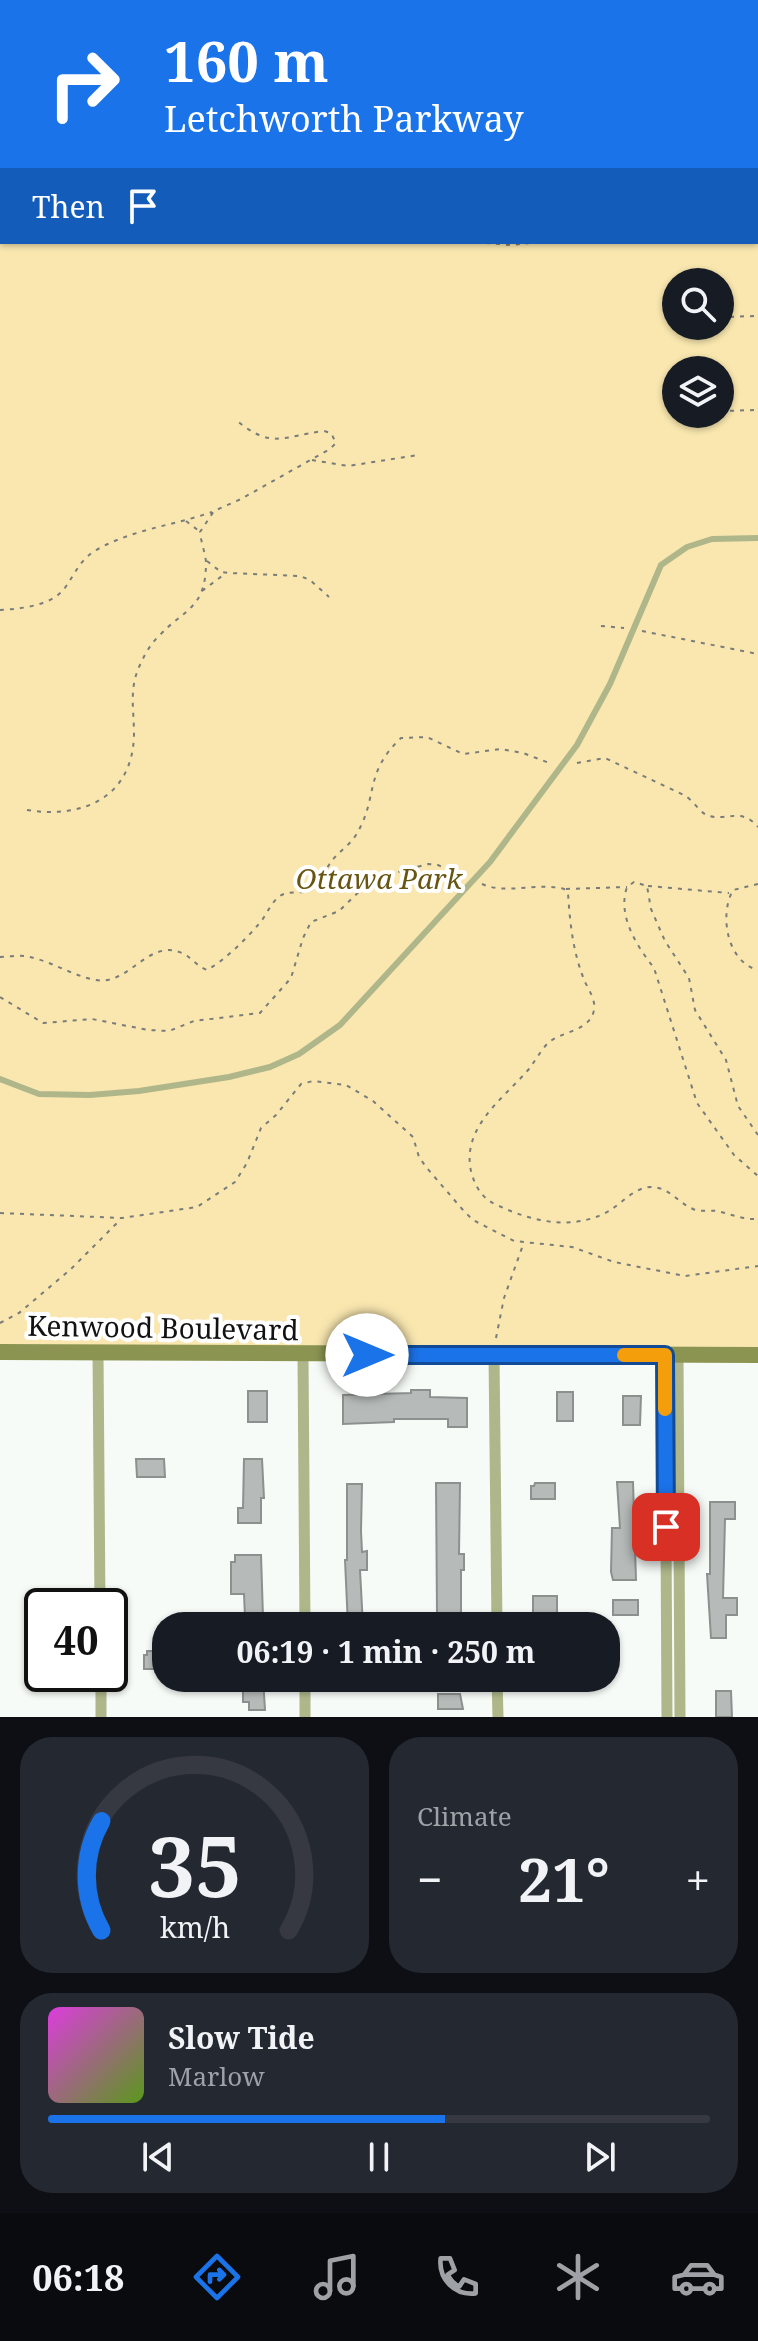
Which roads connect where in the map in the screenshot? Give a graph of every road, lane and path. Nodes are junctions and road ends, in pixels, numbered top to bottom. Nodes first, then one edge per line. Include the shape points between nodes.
1 (499, 244) edge
2 (520, 244) edge
3 (758, 316) edge
4 (734, 317) edge
5 (758, 410) edge
6 (734, 411) edge
7 (236, 420) dead end
8 (418, 455) dead end
9 (310, 460) junction
10 (214, 511) junction
11 (186, 521) junction
12 (200, 532) junction
13 (758, 538) edge
14 (206, 560) junction
15 (227, 573) junction
16 (201, 592) junction
17 (329, 597) dead end
18 (0, 610) edge
19 (601, 626) dead end
20 (634, 629) junction
21 (758, 654) edge
22 (561, 766) junction
23 (27, 810) dead end
24 (758, 827) edge
25 (473, 880) junction
26 (758, 884) edge
27 (647, 886) junction
28 (627, 887) junction
29 (564, 889) junction
30 (731, 894) junction
31 (0, 957) edge
32 (758, 970) edge
33 (0, 997) edge
34 (0, 1079) edge
35 (758, 1135) edge
36 (758, 1176) edge
37 (0, 1213) edge
38 (122, 1218) junction
39 (758, 1219) edge
40 (524, 1243) junction
41 (758, 1266) edge
42 (0, 1323) edge
43 (0, 1352) edge
44 (98, 1353) junction
45 (303, 1355) junction
46 (494, 1355) junction
47 (672, 1355) junction
48 (758, 1355) edge
49 (100, 1588) edge
50 (305, 1612) edge
51 (497, 1612) edge
52 (101, 1692) edge
53 (305, 1692) edge
54 (497, 1692) edge
55 (101, 1717) edge
56 (305, 1717) edge
57 (498, 1717) edge
58 (667, 1717) edge
59 (680, 1717) edge

1 - 2 path
3 - 4 path
5 - 6 path
7 - 9 path via 268,440 331,433 336,443
8 - 9 path via 348,466
9 - 10 path
10 - 11 path
10 - 12 path
11 - 12 path
11 - 18 path via 101,547 81,560 58,595 33,606
12 - 14 path
13 - 20 lane via 712,539 687,547 661,565
14 - 15 path
14 - 16 path
15 - 16 path
15 - 17 path via 300,576
16 - 23 path via 193,608 158,636 139,667 132,696 133,747 113,788 86,808 57,813
19 - 20 path
20 - 21 path
20 - 22 lane via 610,684
22 - 24 path via 605,758 684,795 709,817 742,816
22 - 25 lane
22 - 31 path via 501,749 463,754 427,737 401,738 376,770 368,811 355,837 318,885 277,898 258,925 207,970 183,953 166,950 118,978 96,980 24,956
25 - 29 path via 501,889
25 - 33 path via 428,864 366,885 339,911 311,922 291,978 260,1013 194,1021 169,1031 148,1030 92,1019 43,1023
25 - 34 lane via 340,1025 270,1067 90,1095 39,1094
26 - 30 path
27 - 28 path via 634,882
27 - 30 path
27 - 35 path via 665,941 689,978 695,1010 726,1060 738,1106
28 - 29 path
28 - 36 path via 623,909 628,925 654,968 697,1103 734,1155
29 - 39 path via 577,961 594,1012 581,1027 547,1044 476,1129 469,1155 476,1187 493,1204 528,1219 560,1223 609,1211 644,1187 665,1190 694,1210
30 - 32 path via 726,932 742,960
37 - 38 path
38 - 40 path via 197,1207 225,1191 242,1174 261,1128 301,1084 313,1081 346,1085 373,1101 413,1137 426,1167 473,1220
38 - 42 path via 71,1269
40 - 41 path via 572,1247 614,1262 685,1276
40 - 46 path via 498,1318
43 - 44 street, Kenwood Boulevard
44 - 45 street, Kenwood Boulevard
44 - 49 street
45 - 46 street, Kenwood Boulevard
45 - 50 street
46 - 47 street, Kenwood Boulevard
46 - 51 street
47 - 48 street, Kenwood Boulevard
47 - 58 street
47 - 59 street
52 - 55 street
53 - 56 street
54 - 57 street

